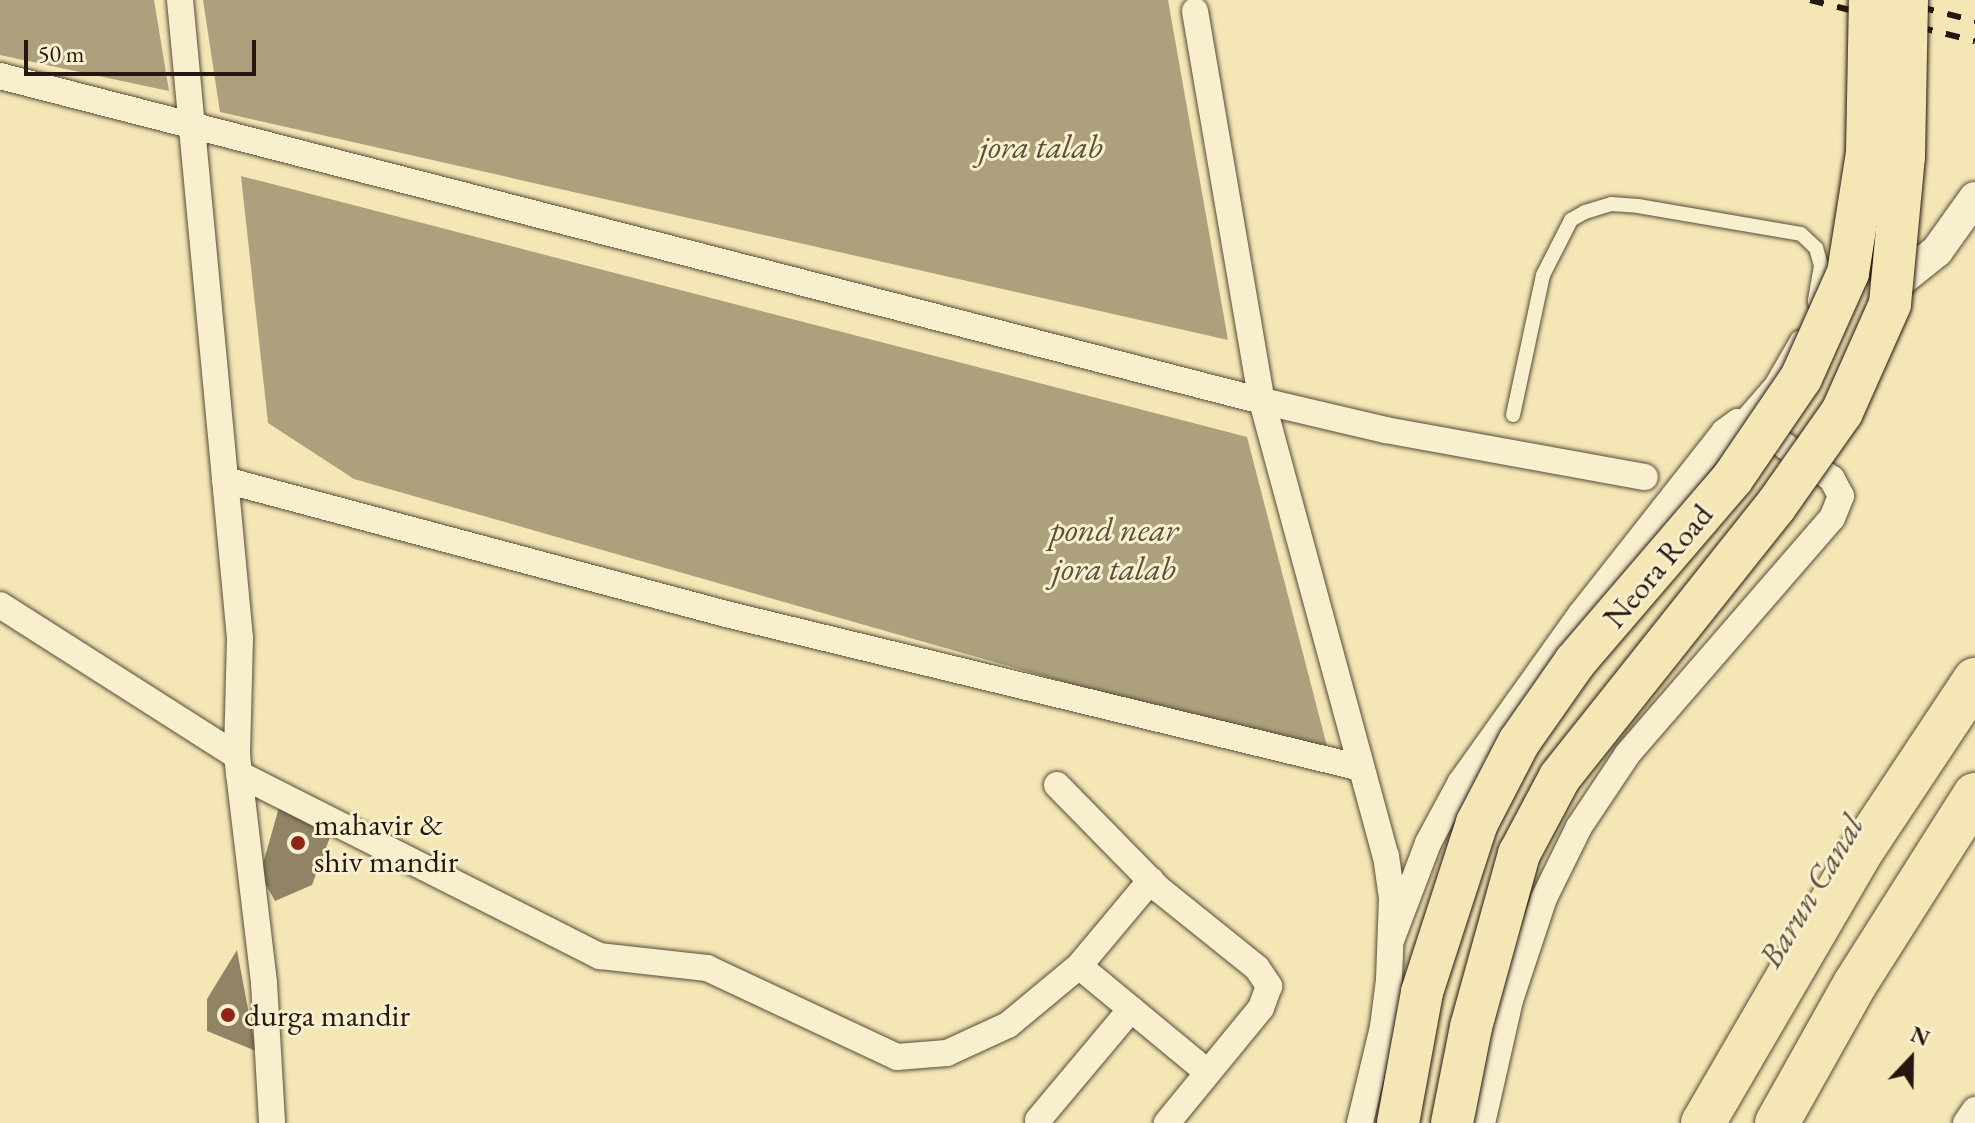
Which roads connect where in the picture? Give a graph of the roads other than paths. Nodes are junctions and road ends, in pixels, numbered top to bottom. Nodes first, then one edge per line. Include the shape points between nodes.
1 (180, 0) edge
2 (1870, 0) edge
3 (1907, 0) edge
4 (1195, 11) dead end
5 (0, 76) edge
6 (190, 124) junction
7 (1975, 198) edge
8 (1892, 287) junction
9 (1262, 401) junction
10 (1513, 415) dead end
11 (1738, 422) junction
12 (1645, 477) dead end
13 (225, 480) junction
14 (0, 605) edge
15 (1975, 680) edge
16 (238, 765) junction
17 (1361, 768) junction
18 (1057, 785) dead end
19 (1975, 795) edge
20 (1151, 880) junction
21 (1392, 938) junction
22 (1079, 966) junction
23 (1131, 1009) junction
24 (1207, 1072) junction
25 (1975, 1110) edge
26 (1038, 1120) dead end
27 (272, 1123) edge
28 (1167, 1123) edge
29 (1360, 1123) edge
30 (1398, 1123) edge
31 (1452, 1123) edge
32 (1482, 1123) edge
33 (1703, 1123) edge
34 (1777, 1123) edge
35 (1966, 1123) edge

1 - 6 street
2 - 30 main road, Neora Road, bridge via 1867,153 1848,273 1801,378 1732,479 1575,662 1512,755 1477,823 1422,992
3 - 8 main road, Neora Road, bridge via 1904,156
4 - 9 street
5 - 6 street
6 - 9 street
6 - 13 street
7 - 8 street via 1937,251
8 - 31 main road, Neora Road, bridge via 1890,304 1842,412 1775,507 1560,777 1519,854 1471,1027
9 - 12 street via 1386,430
9 - 17 street
10 - 11 lane via 1543,275 1571,220 1611,204 1801,234 1816,248 1821,266 1807,320 1772,383
11 - 21 street via 1724,432 1581,614 1461,782 1428,843
11 - 32 street via 1755,425 1832,479 1841,496 1832,518 1627,755 1579,827 1544,898 1510,1000
13 - 16 street via 240,638
13 - 17 street via 726,614
14 - 16 street
15 - 33 highway via 1860,853
16 - 22 street via 600,956 707,968 897,1057 947,1053 979,1040 1008,1025
16 - 27 street via 264,983
17 - 21 street via 1386,856
18 - 20 street
19 - 34 highway via 1855,984
20 - 22 street
20 - 24 street via 1257,968 1269,986 1261,1008
21 - 29 street via 1383,1027
22 - 23 street
23 - 24 street
23 - 26 street
24 - 28 street
25 - 35 street

